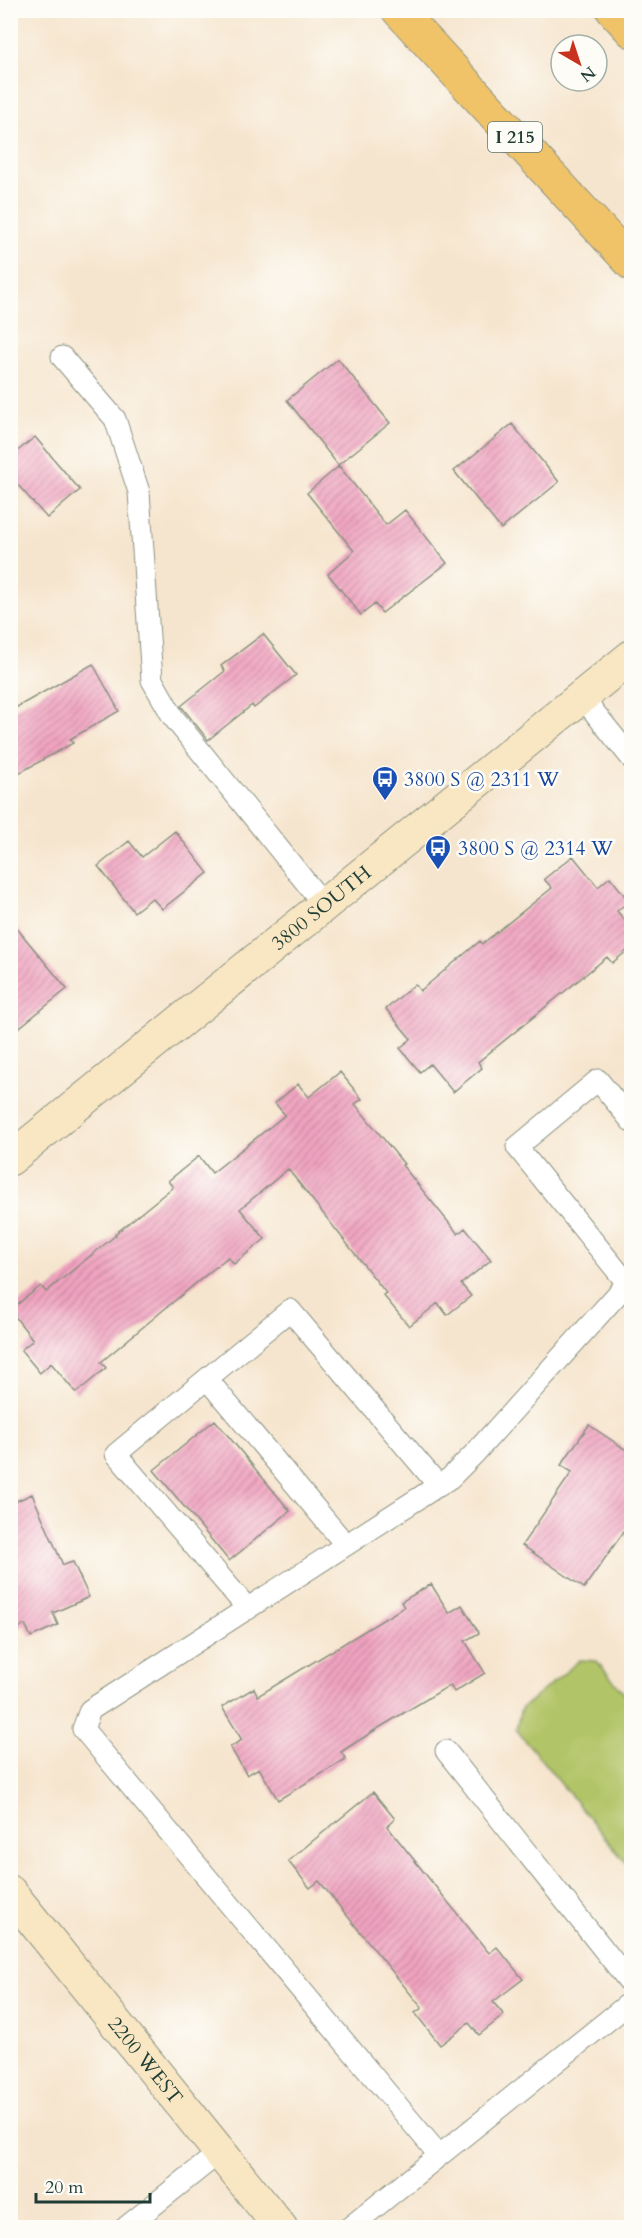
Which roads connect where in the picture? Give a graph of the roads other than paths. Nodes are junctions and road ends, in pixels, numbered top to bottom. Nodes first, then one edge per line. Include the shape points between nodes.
1 (398, 10) edge
2 (613, 10) edge
3 (632, 31) edge
4 (632, 264) edge
5 (62, 357) dead end
6 (632, 656) edge
7 (582, 697) junction
8 (632, 759) edge
9 (324, 905) junction
10 (632, 1122) edge
11 (10, 1159) edge
12 (629, 1281) edge
13 (207, 1379) junction
14 (438, 1486) junction
15 (346, 1545) junction
16 (248, 1609) junction
17 (446, 1752) dead end
18 (10, 1892) edge
19 (632, 1985) edge
20 (632, 2001) edge
21 (220, 2152) junction
22 (439, 2155) junction
23 (125, 2228) edge
24 (281, 2228) edge
25 (350, 2228) edge

1 - 4 highway, I 215
2 - 3 highway
5 - 9 lane via 115,419 139,492 152,680 173,717
6 - 7 street, 3800 SOUTH
7 - 8 lane
7 - 9 street, 3800 SOUTH
9 - 11 street, 3800 SOUTH
10 - 12 lane via 598,1080 517,1146
12 - 14 lane via 475,1453
13 - 14 lane via 290,1310
13 - 15 lane
13 - 16 lane via 116,1454
14 - 15 lane
15 - 16 lane
16 - 22 lane via 90,1710 83,1729
17 - 19 lane
18 - 21 street, 2200 WEST
20 - 22 lane
21 - 23 lane
21 - 24 street, 2200 WEST
22 - 25 lane

